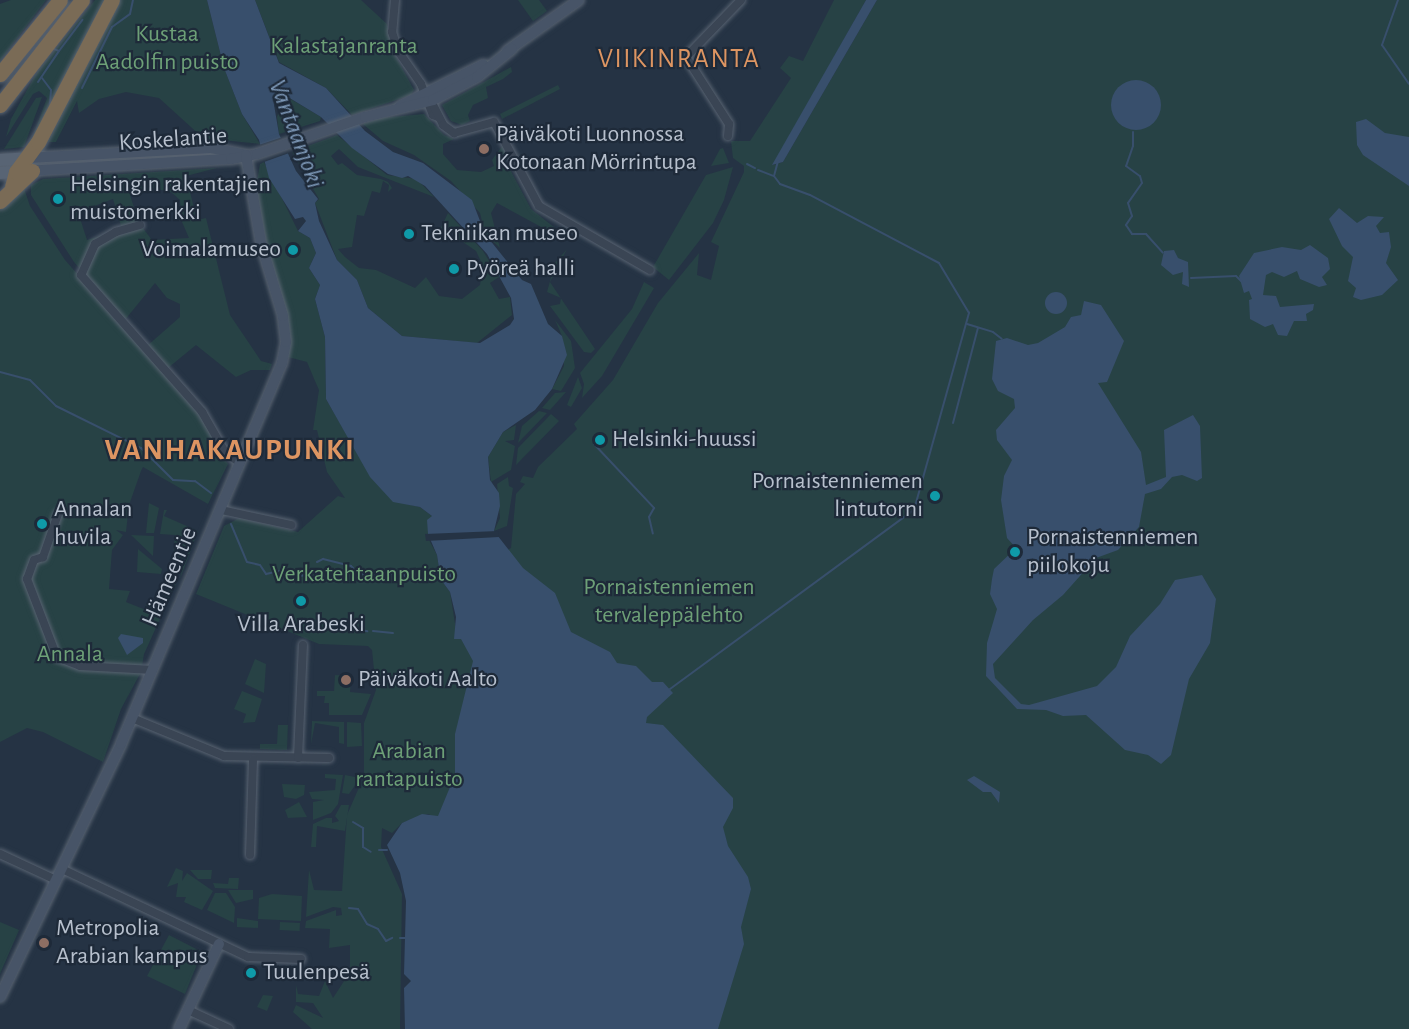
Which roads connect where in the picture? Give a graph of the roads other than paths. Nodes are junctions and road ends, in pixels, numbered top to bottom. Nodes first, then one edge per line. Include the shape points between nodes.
1 (51, 0) edge
2 (60, 0) edge
3 (82, 0) edge
4 (112, 0) edge
5 (395, 0) edge
6 (579, 0) edge
7 (737, 2) edge
8 (15, 56) junction
9 (0, 74) edge
10 (428, 99) junction
11 (0, 105) edge
12 (728, 136) dead end
13 (246, 155) junction
14 (0, 160) edge
15 (16, 170) edge
16 (0, 201) edge
17 (140, 225) dead end
18 (650, 270) dead end
19 (240, 463) junction
20 (221, 510) junction
21 (58, 514) dead end
22 (291, 525) dead end
23 (303, 645) dead end
24 (153, 670) junction
25 (132, 718) junction
26 (253, 758) junction
27 (298, 758) junction
28 (329, 758) dead end
29 (0, 854) edge
30 (250, 855) dead end
31 (62, 869) junction
32 (56, 880) junction
33 (219, 944) junction
34 (301, 959) dead end
35 (0, 997) edge
36 (188, 1010) junction
37 (179, 1029) edge
38 (229, 1029) edge

1 - 8 highway
2 - 8 highway
3 - 11 highway
4 - 15 highway
5 - 10 street via 395,44
6 - 10 main road via 512,49
7 - 12 street via 686,57 729,124
8 - 9 highway
10 - 13 main road
10 - 18 street via 433,115 454,133 494,122 539,206
13 - 15 main road, Koskelantie via 211,148
13 - 19 main road, Hämeentie via 259,233 283,316 286,342 277,378
14 - 15 main road, Koskelantie
15 - 16 highway
17 - 19 street via 95,244 81,275 202,412 231,459
19 - 20 main road, Hämeentie
20 - 22 street
20 - 24 main road, Hämeentie
21 - 24 street via 43,557 34,560 27,579 57,657 80,666
23 - 27 street
24 - 25 main road, Hämeentie
25 - 26 street via 224,756
25 - 31 main road, Hämeentie
26 - 27 street
26 - 30 street
27 - 28 street
29 - 32 street
31 - 32 main road, Hämeentie
31 - 33 street
32 - 35 main road, Hämeentie
33 - 34 street via 248,957
33 - 36 main road
36 - 37 main road
36 - 38 street

